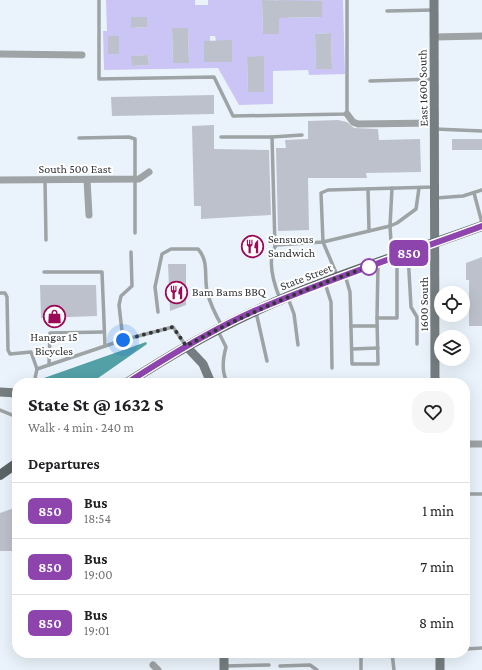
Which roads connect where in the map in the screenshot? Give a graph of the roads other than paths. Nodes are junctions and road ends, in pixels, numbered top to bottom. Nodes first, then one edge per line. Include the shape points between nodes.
1 (99, 0) edge
2 (346, 0) edge
3 (434, 0) edge
4 (434, 10) junction
5 (387, 11) dead end
6 (482, 36) edge
7 (434, 37) junction
8 (0, 54) edge
9 (82, 55) dead end
10 (435, 79) junction
11 (370, 81) dead end
12 (347, 114) junction
13 (435, 126) junction
14 (482, 131) edge
15 (302, 135) dead end
16 (221, 137) dead end
17 (272, 137) junction
18 (79, 138) dead end
19 (149, 172) dead end
20 (435, 176) joint
21 (135, 179) junction
22 (0, 180) edge
23 (45, 180) junction
24 (87, 180) junction
25 (435, 187) junction
26 (392, 188) junction
27 (419, 188) junction
28 (368, 189) junction
29 (482, 190) edge
30 (474, 194) junction
31 (435, 198) junction
32 (89, 215) dead end
33 (482, 223) edge
34 (390, 226) junction
35 (482, 226) edge
36 (369, 230) junction
37 (135, 233) dead end
38 (46, 240) dead end
39 (323, 242) junction
40 (435, 243) junction
41 (275, 247) junction
42 (131, 252) dead end
43 (408, 253) junction
44 (395, 258) junction
45 (378, 264) junction
46 (44, 272) dead end
47 (342, 277) junction
48 (325, 283) junction
49 (0, 293) edge
50 (284, 298) junction
51 (255, 311) junction
52 (158, 312) dead end
53 (378, 318) junction
54 (351, 326) junction
55 (378, 326) junction
56 (220, 328) junction
57 (103, 332) junction
58 (123, 340) junction
59 (417, 344) dead end
60 (298, 345) dead end
61 (105, 346) junction
62 (186, 346) junction
63 (378, 348) junction
64 (352, 349) junction
65 (267, 361) dead end
66 (49, 365) junction
67 (332, 368) dead end
68 (37, 369) junction
69 (35, 378) edge
70 (135, 378) edge
71 (209, 378) edge
72 (224, 378) edge
73 (435, 378) edge
74 (0, 392) edge
75 (12, 393) edge
76 (0, 410) edge
77 (12, 415) edge
78 (470, 444) edge
79 (482, 444) edge
80 (12, 467) edge
81 (0, 475) edge
82 (470, 494) edge
83 (482, 494) edge
84 (482, 648) edge
85 (470, 649) edge
86 (361, 658) edge
87 (393, 658) edge
88 (440, 658) edge
89 (269, 665) dead end
90 (280, 666) dead end
91 (224, 668) edge
92 (317, 670) edge
93 (361, 670) edge
94 (394, 670) edge
95 (440, 670) edge

1 - 12 lane via 99,79 214,77 233,116
2 - 12 lane
3 - 4 street, East 1600 South
4 - 5 lane
4 - 7 street, East 1600 South
6 - 7 street
7 - 10 street, East 1600 South
8 - 9 street
10 - 11 lane
10 - 13 street, East 1600 South
12 - 13 street via 358,124
13 - 14 lane
13 - 20 street, East 1600 South
15 - 17 lane
16 - 17 lane
17 - 41 lane
18 - 21 lane via 134,138
19 - 21 street, South 500 East
20 - 25 street, 1600 South
21 - 24 street, South 500 East
21 - 37 lane
22 - 23 street, South 500 East
23 - 24 street, South 500 East
23 - 38 lane
24 - 32 street
25 - 27 lane
25 - 31 street, 1600 South
26 - 27 lane
26 - 28 lane
26 - 34 lane
27 - 34 lane via 416,209
28 - 36 lane
28 - 39 lane via 328,190 321,193
29 - 30 lane
30 - 31 lane
30 - 33 lane
31 - 40 street, 1600 South
34 - 36 lane
34 - 44 lane
35 - 40 main road, State Street
36 - 39 lane
39 - 41 lane
39 - 47 lane
40 - 43 main road, State Street
40 - 73 street, 1600 South
41 - 50 lane via 272,278
42 - 58 lane via 132,286 121,296 119,305
43 - 44 main road, State Street
43 - 59 lane via 411,307 417,317
44 - 45 main road, State Street
44 - 53 lane via 397,318
45 - 47 main road, State Street
45 - 53 lane
46 - 57 lane via 102,272
47 - 48 main road, State Street
47 - 54 lane via 350,292
48 - 50 main road, State Street
48 - 67 lane via 331,302
49 - 68 lane via 5,293 7,297 8,350 10,354 31,352
50 - 51 main road, State Street
50 - 60 lane via 294,314
51 - 56 main road, State Street
51 - 65 lane
52 - 56 lane via 155,287 162,254 171,249 198,249 204,256 207,290
53 - 55 lane
54 - 55 lane
54 - 64 lane
55 - 63 lane
56 - 62 main road, State Street
56 - 72 lane via 226,347
57 - 61 lane
57 - 66 lane via 50,333
58 - 61 lane
58 - 62 lane via 173,327
61 - 66 lane
62 - 70 main road, State Street
62 - 71 street via 203,364
63 - 64 lane
63 - 64 lane via 378,364 352,364
66 - 68 lane
68 - 69 lane
74 - 75 street
76 - 77 lane
78 - 79 street
80 - 81 main road
82 - 83 lane
84 - 85 lane
86 - 93 lane
87 - 94 lane
88 - 95 street
89 - 91 lane
90 - 92 lane via 310,665

